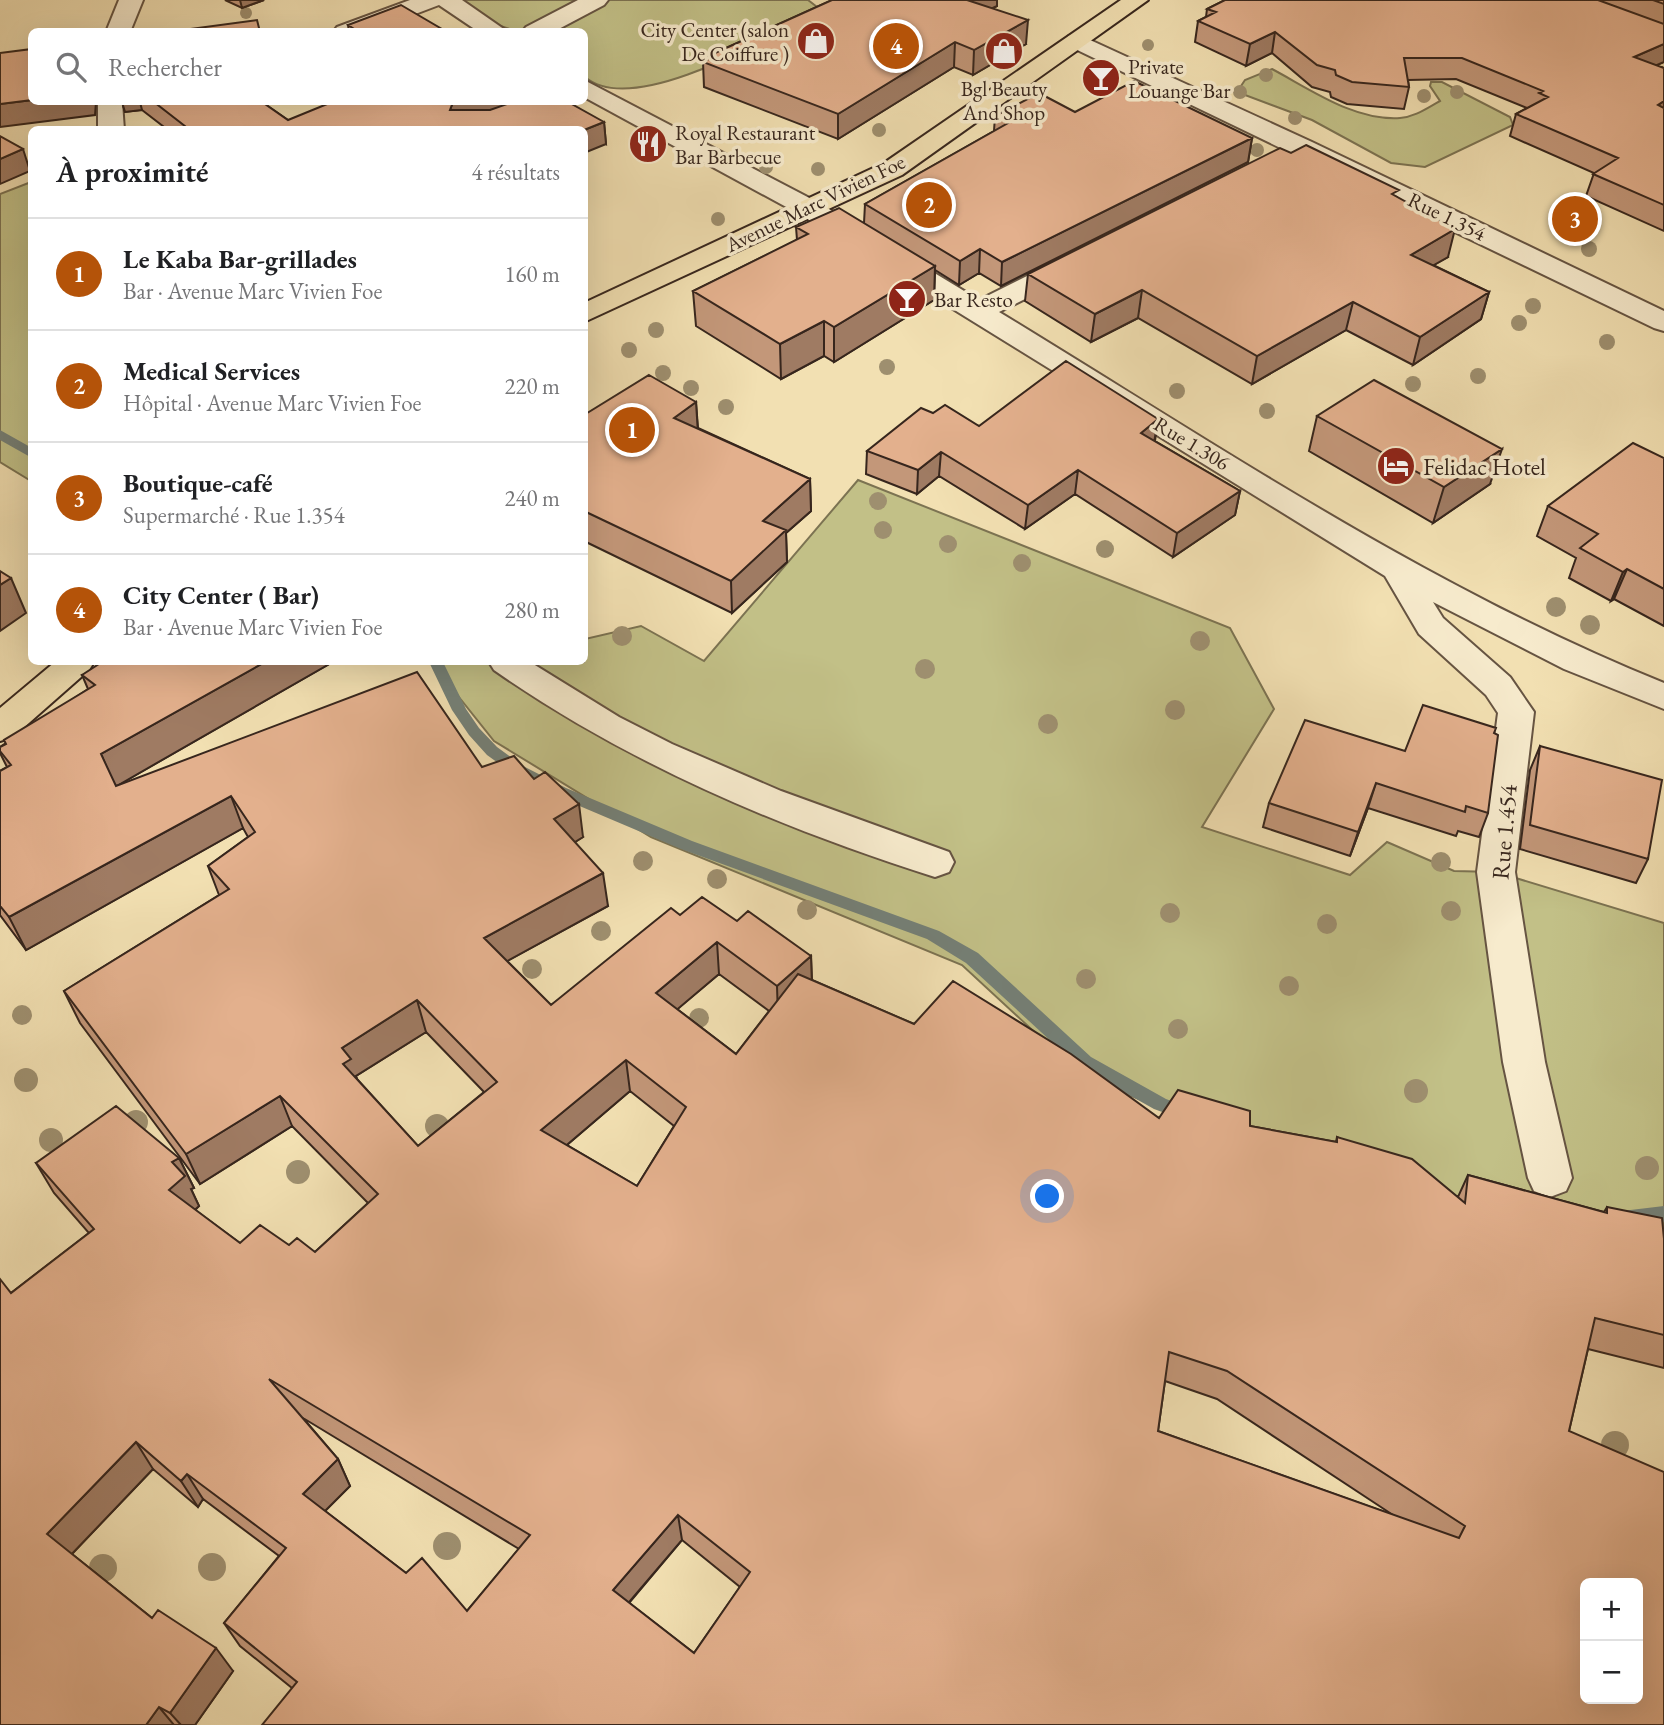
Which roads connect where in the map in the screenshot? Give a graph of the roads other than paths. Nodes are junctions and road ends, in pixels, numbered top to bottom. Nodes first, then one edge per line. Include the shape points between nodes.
1 (131, 0) edge
2 (432, 0) edge
3 (446, 0) edge
4 (596, 0) edge
5 (1136, 0) edge
6 (120, 28) edge
7 (356, 28) edge
8 (490, 28) edge
9 (542, 28) edge
10 (1077, 41) junction
11 (588, 89) edge
12 (110, 105) edge
13 (111, 126) edge
14 (810, 209) junction
15 (1098, 251) edge
16 (588, 312) edge
17 (978, 312) junction
18 (1664, 322) edge
19 (1397, 569) junction
20 (74, 665) edge
21 (511, 665) edge
22 (1664, 698) edge
23 (0, 728) edge
24 (936, 862) dead end
25 (1550, 1178) dead end

1 - 6 street
2 - 7 street
3 - 8 street
4 - 9 street
5 - 10 main road, Avenue Marc Vivien Foe
10 - 14 main road, Avenue Marc Vivien Foe via 893,169
10 - 18 street, Rue 1.354 via 1291,153
11 - 14 street, Rue 1.306
12 - 13 street
14 - 16 main road, Avenue Marc Vivien Foe
14 - 17 street, Rue 1.306
15 - 17 street
17 - 19 street, Rue 1.306
19 - 22 street, Rue 1.306 via 1576,661
19 - 25 street, Rue 1.454 via 1431,625 1498,686 1516,712 1496,872 1524,1062
20 - 23 main road
21 - 24 street via 602,725 761,800

